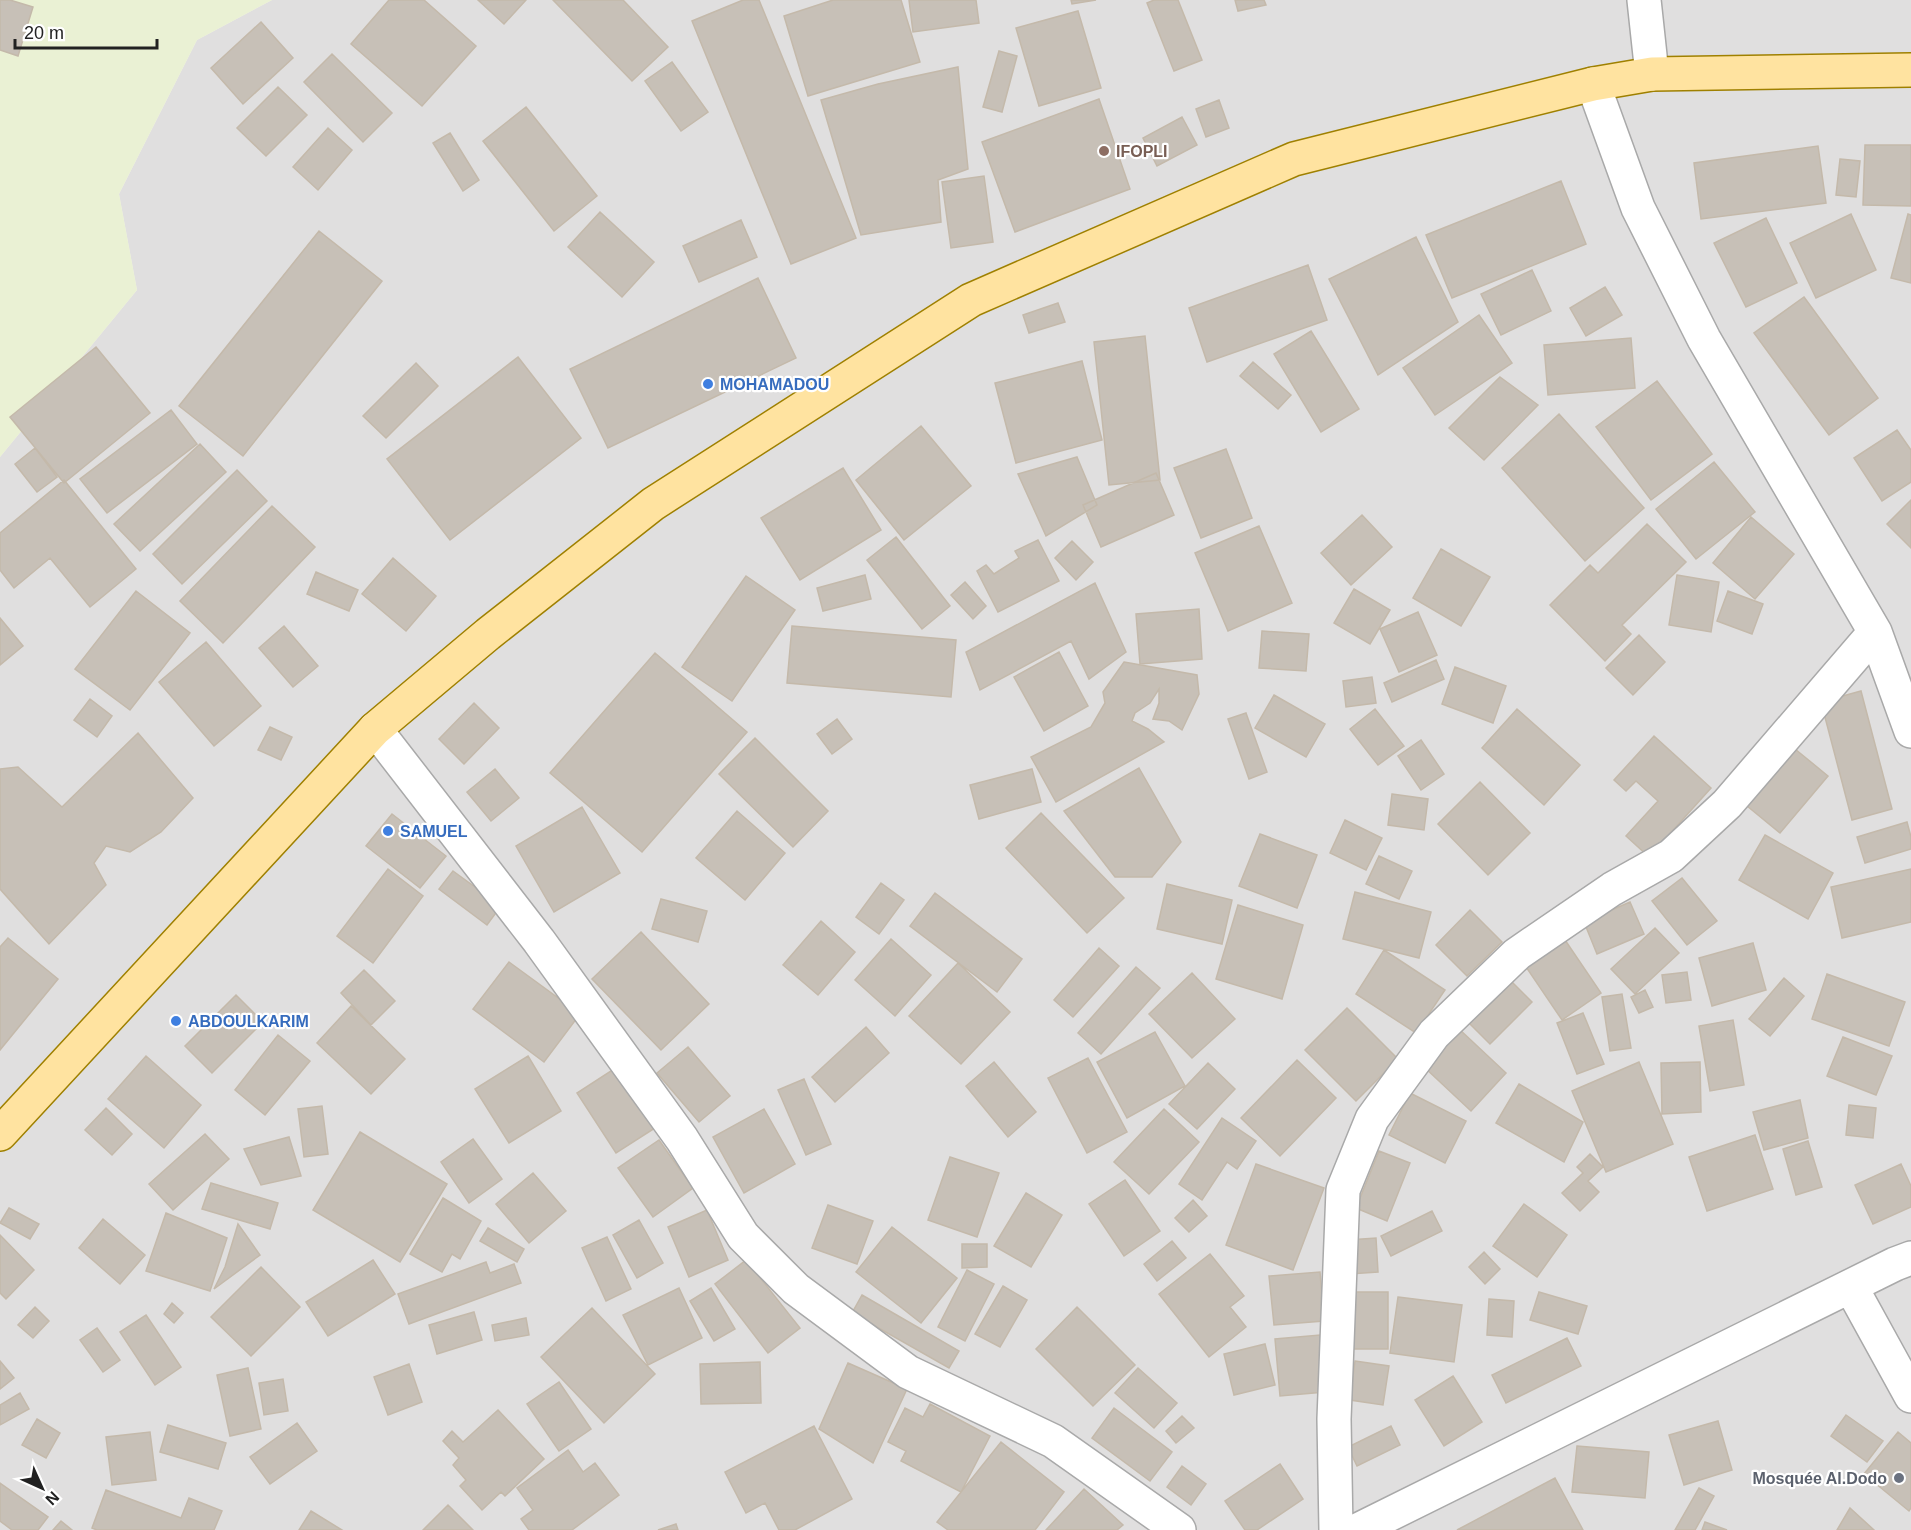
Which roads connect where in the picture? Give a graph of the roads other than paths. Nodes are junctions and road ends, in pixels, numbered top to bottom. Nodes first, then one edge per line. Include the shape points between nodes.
1 (1644, 0) edge
2 (1911, 70) edge
3 (1652, 74) junction
4 (1593, 84) junction
5 (1875, 632) junction
6 (375, 729) junction
7 (1911, 731) edge
8 (0, 1134) edge
9 (1911, 1258) edge
10 (1851, 1287) junction
11 (1911, 1396) edge
12 (1179, 1530) edge
13 (1336, 1530) edge
14 (1358, 1530) edge

1 - 3 street
2 - 3 main road
3 - 4 main road
4 - 5 street via 1638,208 1704,339
4 - 6 main road via 1294,159 971,300 653,504
5 - 7 street
5 - 13 street via 1726,804 1671,856 1612,889 1517,954 1434,1034 1372,1119 1343,1190 1334,1419
6 - 8 main road
6 - 12 street via 539,941 682,1139 750,1244 796,1288 908,1372 1053,1441
9 - 10 street
10 - 11 street
10 - 14 street

